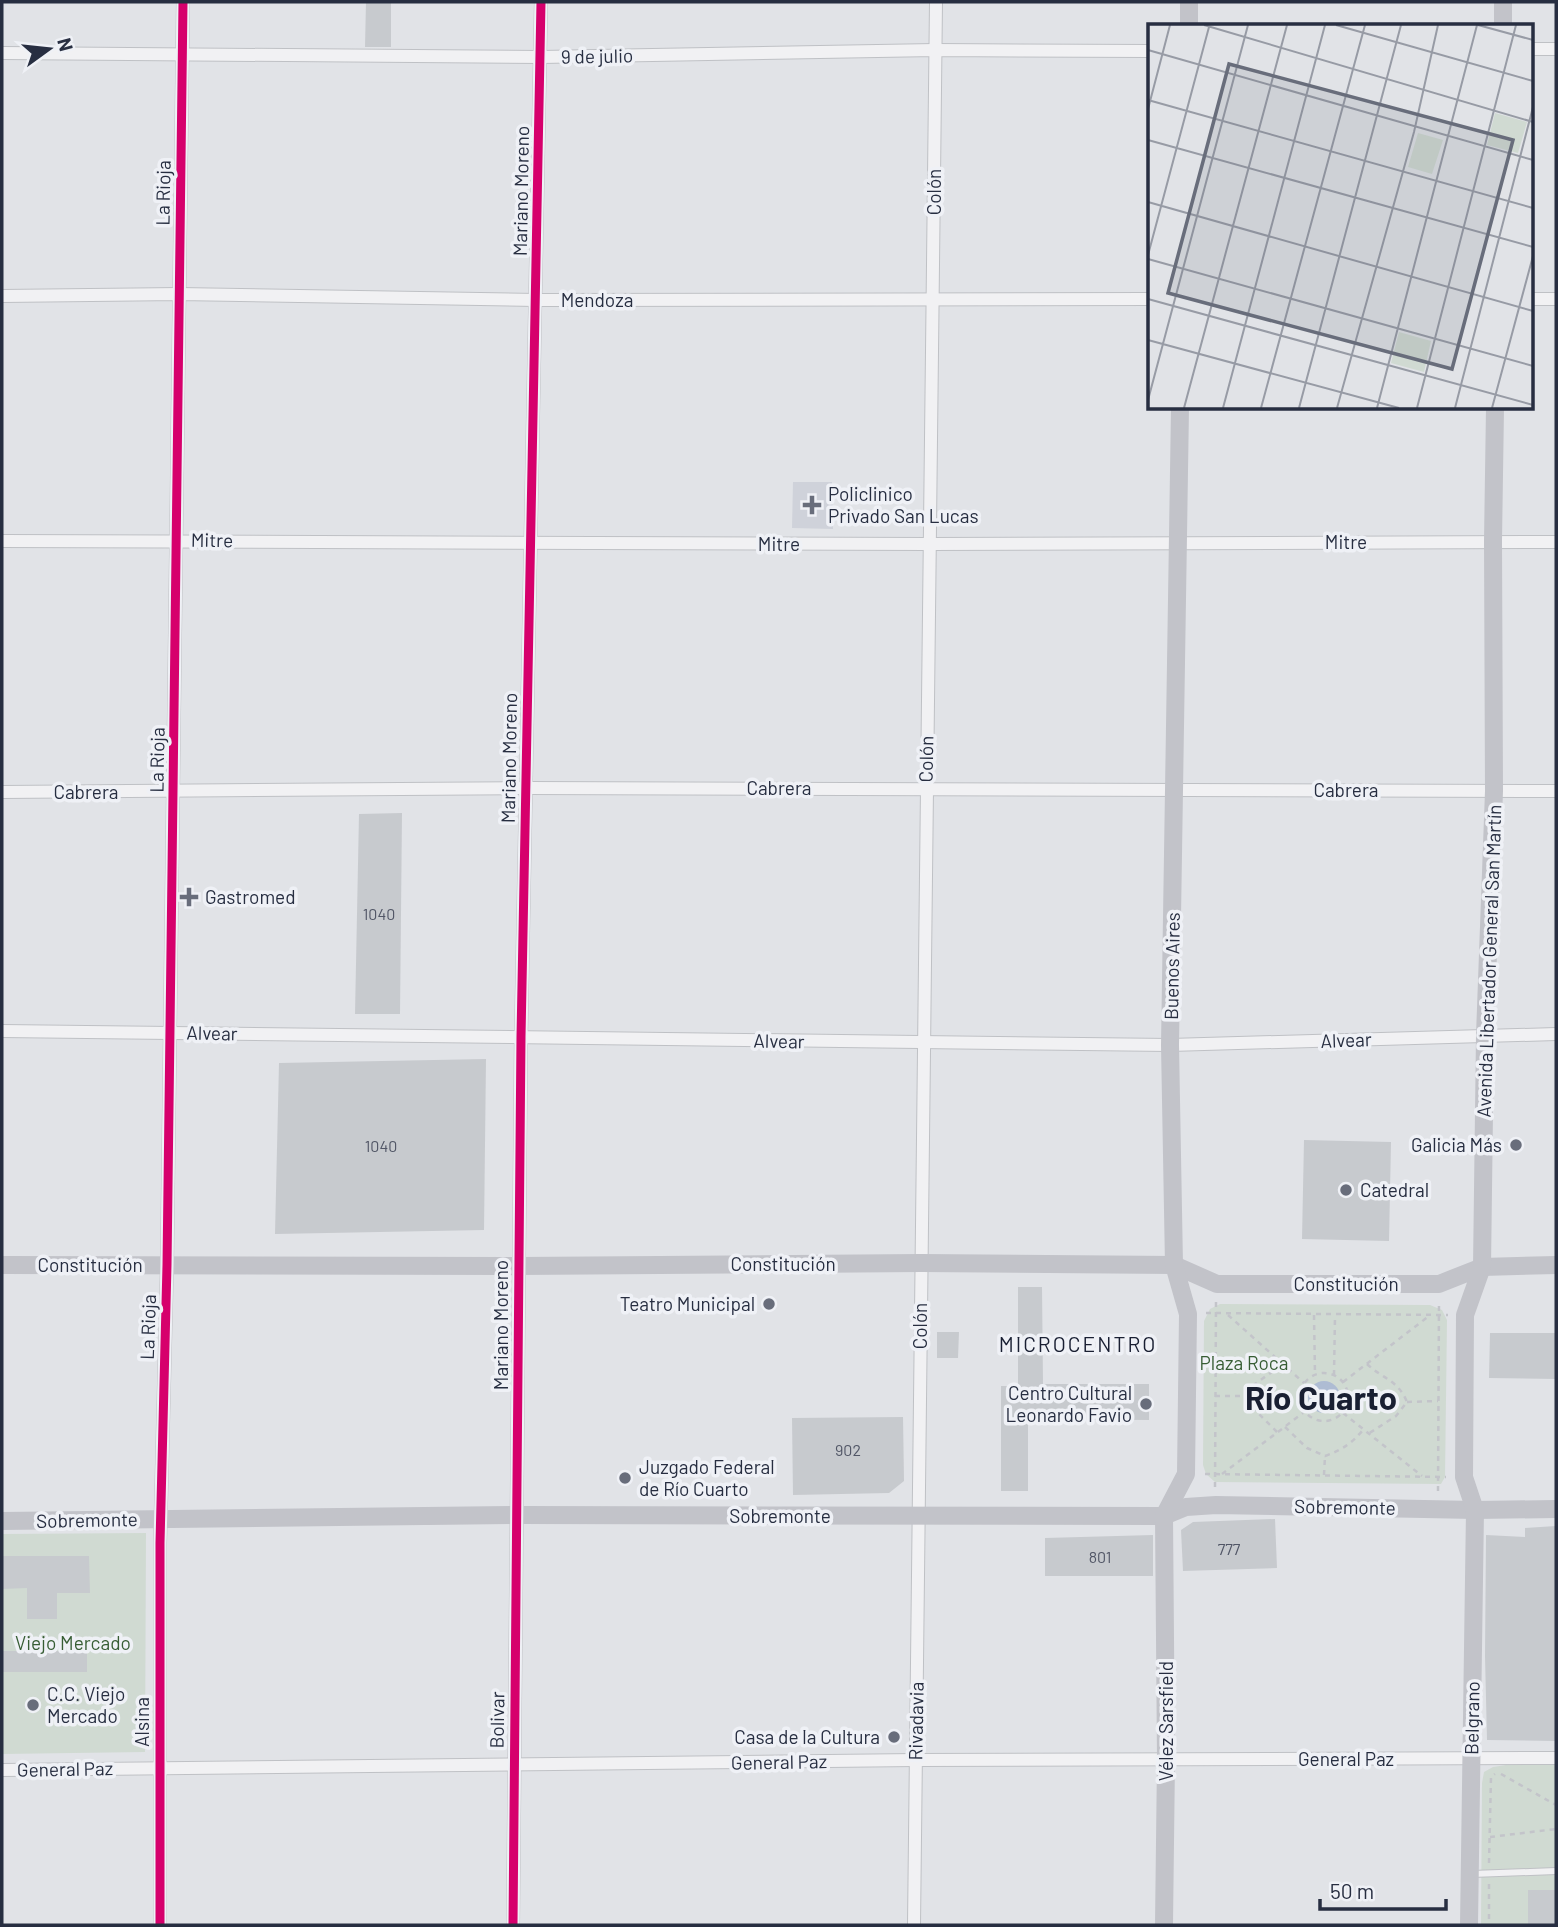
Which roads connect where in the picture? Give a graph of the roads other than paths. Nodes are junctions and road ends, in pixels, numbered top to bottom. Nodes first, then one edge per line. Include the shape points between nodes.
1 (183, 2) edge
2 (541, 2) edge
3 (936, 2) edge
4 (1189, 2) edge
5 (1503, 2) edge
6 (1189, 24) edge
7 (1503, 24) edge
8 (1534, 49) edge
9 (1556, 49) edge
10 (935, 50) junction
11 (1148, 51) edge
12 (2, 53) edge
13 (182, 54) junction
14 (541, 57) junction
15 (179, 294) junction
16 (2, 296) edge
17 (1148, 299) edge
18 (1534, 299) edge
19 (1556, 299) edge
20 (536, 300) junction
21 (933, 300) junction
22 (1180, 410) edge
23 (1495, 410) edge
24 (177, 540) junction
25 (2, 541) edge
26 (1493, 541) junction
27 (1179, 542) junction
28 (1556, 542) edge
29 (531, 544) junction
30 (929, 544) junction
31 (527, 788) junction
32 (926, 788) junction
33 (1174, 789) junction
34 (1494, 791) junction
35 (1556, 791) edge
36 (2, 792) edge
37 (174, 792) junction
38 (2, 1031) edge
39 (171, 1033) junction
40 (1556, 1034) edge
41 (1485, 1035) junction
42 (521, 1037) junction
43 (922, 1042) junction
44 (1170, 1045) junction
45 (921, 1263) junction
46 (2, 1265) edge
47 (167, 1265) junction
48 (1174, 1265) junction
49 (1556, 1265) edge
50 (519, 1266) junction
51 (1482, 1267) junction
52 (1556, 1509) edge
53 (1475, 1510) junction
54 (517, 1515) junction
55 (919, 1516) junction
56 (1164, 1516) junction
57 (161, 1519) junction
58 (2, 1521) edge
59 (1556, 1758) edge
60 (1472, 1759) junction
61 (915, 1760) junction
62 (1167, 1760) junction
63 (514, 1765) junction
64 (159, 1767) junction
65 (2, 1770) edge
66 (1556, 1871) edge
67 (1470, 1874) junction
68 (160, 1925) edge
69 (513, 1925) edge
70 (914, 1925) edge
71 (1164, 1925) edge
72 (1469, 1925) edge

1 - 13 street, La Rioja
2 - 14 street, Mariano Moreno
3 - 10 street, Colón
4 - 6 main road
5 - 7 main road
8 - 9 street
10 - 11 street, 9 de julio
10 - 14 street, 9 de julio
10 - 21 street, Colón
12 - 13 street, 9 de julio
13 - 14 street, 9 de julio
13 - 15 street, La Rioja
14 - 20 street, Mariano Moreno
15 - 16 street, Mendoza
15 - 20 street, Mendoza
15 - 24 street, La Rioja
17 - 21 street, Mendoza
18 - 19 street
20 - 21 street, Mendoza
20 - 29 street, Mariano Moreno
21 - 30 street, Colón
22 - 27 main road, Buenos Aires
23 - 26 main road, Avenida Libertador General San Martín
24 - 25 street, Mitre
24 - 29 street, Mitre
24 - 37 street, La Rioja
26 - 27 street, Mitre
26 - 28 street, Mitre
26 - 34 main road, Avenida Libertador General San Martín
27 - 30 street, Mitre
27 - 33 main road, Buenos Aires
29 - 30 street, Mitre
29 - 31 street, Mariano Moreno
30 - 32 street, Colón
31 - 32 street, Cabrera
31 - 37 street, Cabrera
31 - 42 street, Mariano Moreno
32 - 33 street, Cabrera
32 - 43 street, Colón
33 - 34 street, Cabrera
33 - 44 main road, Buenos Aires
34 - 35 street, Cabrera
34 - 41 main road, Avenida Libertador General San Martín
36 - 37 street, Cabrera
37 - 39 street, La Rioja
38 - 39 street, Alvear
39 - 42 street, Alvear
39 - 47 street, La Rioja
40 - 41 street, Alvear
41 - 44 street, Alvear
41 - 51 main road, Avenida Libertador General San Martín
42 - 43 street, Alvear
42 - 50 street, Mariano Moreno
43 - 44 street, Alvear
43 - 45 street, Colón
44 - 48 main road, Buenos Aires
45 - 48 main road, Constitución
45 - 50 main road, Constitución
45 - 55 street, Colón
46 - 47 main road, Constitución
47 - 50 main road, Constitución
47 - 57 street, La Rioja
48 - 51 main road, Constitución via 1217,1284 1439,1284
48 - 56 main road, Buenos Aires via 1188,1314 1186,1474
49 - 51 main road, Constitución
50 - 54 street, Mariano Moreno
51 - 53 main road, Avenida Libertador General San Martín via 1465,1315 1464,1477
52 - 53 main road, Sobremonte
53 - 56 main road, Sobremonte via 1216,1505 1186,1507
53 - 60 main road, Belgrano
54 - 55 main road, Sobremonte
54 - 57 main road, Sobremonte
54 - 63 street, Bolivar
55 - 56 main road, Sobremonte
55 - 61 street, Rivadavia
56 - 62 main road, Vélez Sarsfield
57 - 58 main road, Sobremonte
57 - 64 street, Alsina
59 - 60 street, General Paz via 1500,1766
60 - 62 street, General Paz
60 - 67 main road, Belgrano
61 - 62 street, General Paz
61 - 63 street, General Paz
61 - 70 street, Rivadavia
62 - 71 main road, Vélez Sarsfield
63 - 64 street, General Paz
63 - 69 street, Bolivar
64 - 65 street, General Paz
64 - 68 street, Alsina
66 - 67 lane
67 - 72 main road, Belgrano

